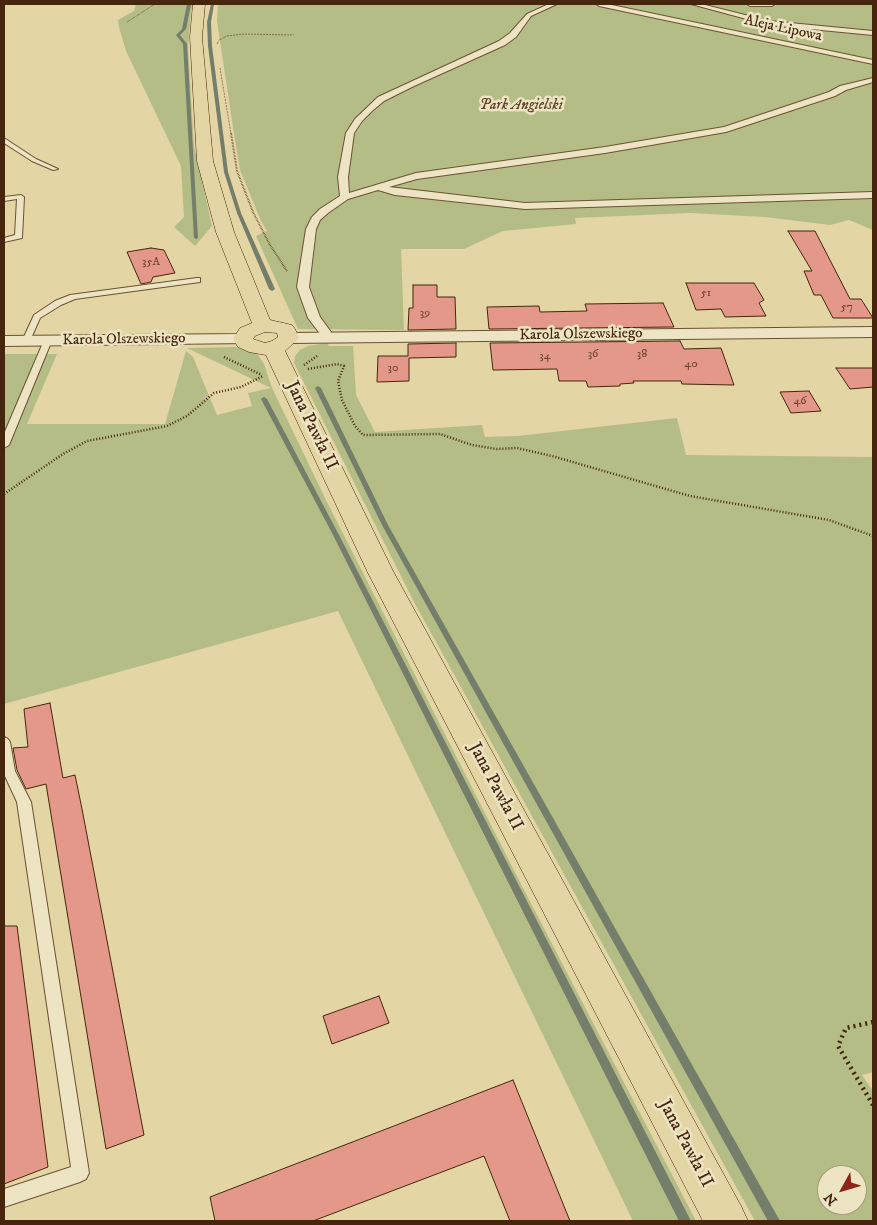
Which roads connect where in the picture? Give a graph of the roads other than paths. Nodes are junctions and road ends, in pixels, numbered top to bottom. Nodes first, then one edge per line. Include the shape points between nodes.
1 (199, 4) edge
2 (554, 4) edge
3 (598, 4) edge
4 (694, 4) edge
5 (750, 4) edge
6 (772, 4) edge
7 (873, 33) edge
8 (873, 62) edge
9 (873, 80) edge
10 (4, 140) edge
11 (55, 169) dead end
12 (378, 187) junction
13 (873, 195) edge
14 (345, 198) junction
15 (4, 199) edge
16 (4, 240) edge
17 (197, 280) dead end
18 (325, 332) dead end
19 (873, 332) edge
20 (48, 340) junction
21 (4, 341) edge
22 (26, 341) junction
23 (272, 349) junction
24 (4, 445) edge
25 (4, 742) edge
26 (4, 1198) edge
27 (726, 1221) edge

1 - 23 main road, Jana Pawła II via 196,37 205,161 225,232
2 - 14 street via 529,15 502,43 411,84 369,109 350,133 343,177
3 - 8 street, Aleja Lipowa
4 - 7 street, Aleja Lipowa via 769,23
5 - 6 street
9 - 12 street via 726,129 605,150 416,176
10 - 11 lane via 34,160
12 - 13 street via 395,192 525,206
12 - 14 street
14 - 18 street via 324,211 311,229 303,287 314,318
15 - 16 lane via 20,197 18,238
17 - 22 lane via 73,297 37,317
19 - 23 street, Karola Olszewskiego
20 - 22 street, Karola Olszewskiego
20 - 23 street, Karola Olszewskiego
20 - 24 lane
21 - 22 street, Karola Olszewskiego
23 - 27 main road, Jana Pawła II via 380,572
25 - 26 lane via 9,771 24,802 80,1173

